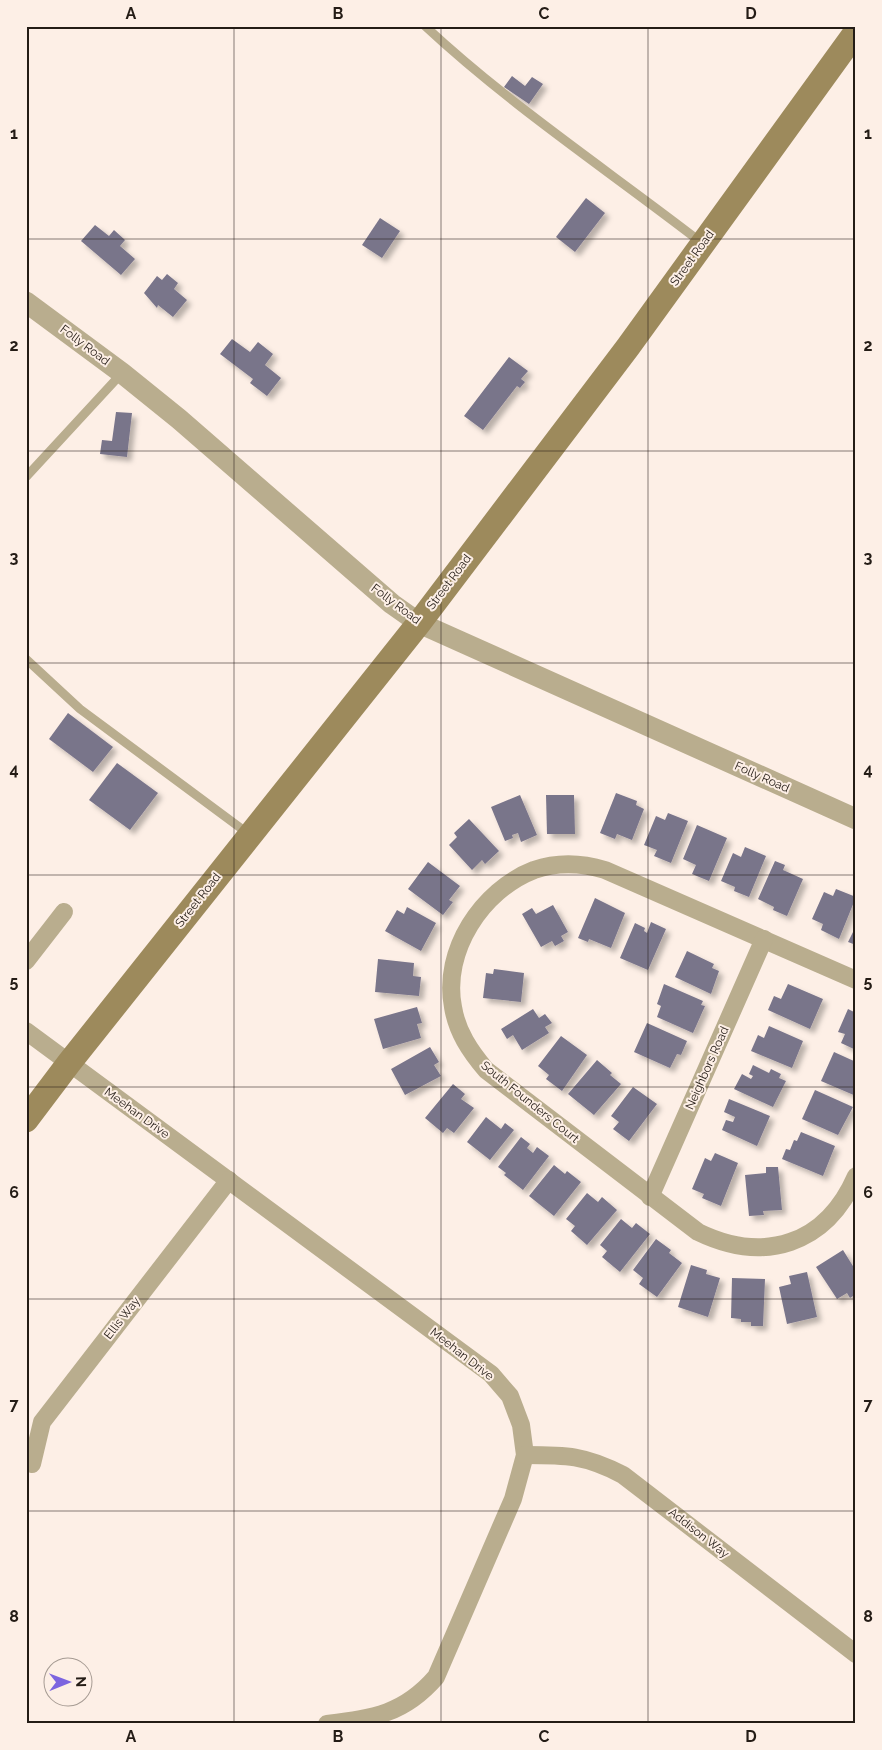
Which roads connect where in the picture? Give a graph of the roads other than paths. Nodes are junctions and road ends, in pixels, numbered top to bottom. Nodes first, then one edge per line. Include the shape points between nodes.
1 (424, 26) edge
2 (856, 32) edge
3 (702, 244) junction
4 (26, 302) edge
5 (122, 373) junction
6 (26, 477) edge
7 (419, 623) junction
8 (26, 659) edge
9 (856, 819) edge
10 (250, 835) junction
11 (64, 912) dead end
12 (764, 939) junction
13 (26, 961) edge
14 (856, 980) edge
15 (26, 1031) edge
16 (69, 1063) junction
17 (26, 1120) edge
18 (856, 1176) edge
19 (229, 1180) junction
20 (650, 1197) junction
21 (525, 1455) junction
22 (32, 1464) dead end
23 (856, 1654) edge
24 (327, 1724) edge

1 - 3 lane via 513,102
2 - 3 main road, Street Road
3 - 7 main road, Street Road
4 - 5 street, Folly Road
5 - 6 lane
5 - 7 street, Folly Road via 392,604
7 - 9 street, Folly Road
7 - 10 main road, Street Road
8 - 10 lane via 80,709
10 - 16 main road, Street Road
11 - 13 street
12 - 14 street, South Founders Court
12 - 20 street, Neighbors Road
12 - 20 street, South Founders Court via 605,870 577,864 541,868 514,880 475,917 462,937 456,952 451,991 459,1030 470,1052 486,1070
15 - 16 street, Meehan Drive
16 - 17 main road, Street Road
16 - 19 street, Meehan Drive
18 - 20 street, South Founders Court via 849,1193 825,1222 792,1241 770,1247 748,1248 718,1242 698,1232
19 - 21 street, Meehan Drive via 491,1374 510,1396 521,1425
19 - 22 street, Ellis Way via 42,1422
21 - 23 street, Addison Way via 586,1458 623,1475
21 - 24 street, Meehan Drive via 513,1499 436,1677 422,1693 397,1710 370,1718

